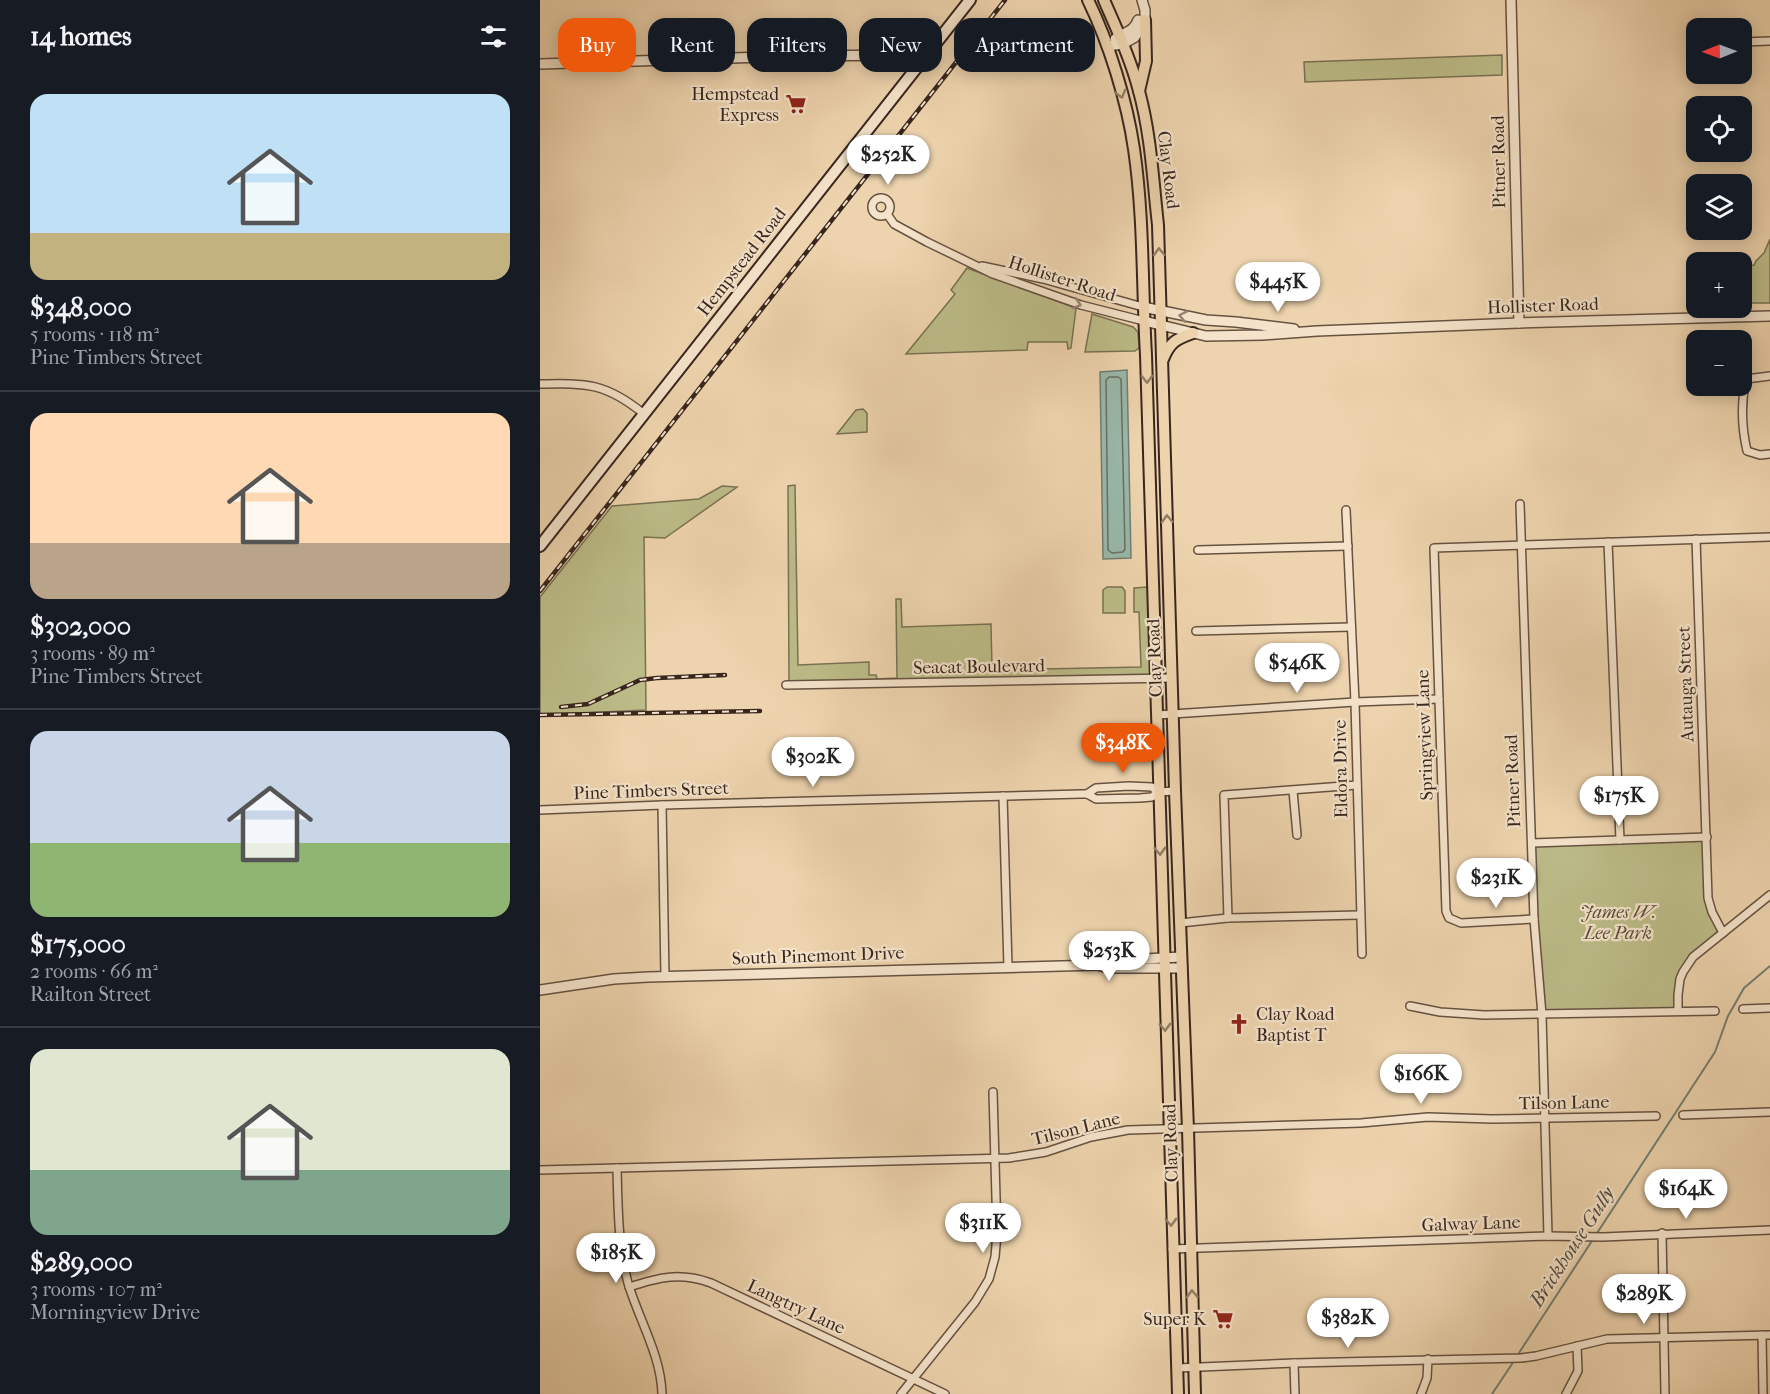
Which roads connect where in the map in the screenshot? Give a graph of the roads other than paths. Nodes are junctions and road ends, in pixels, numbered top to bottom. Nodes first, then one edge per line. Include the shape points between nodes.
1 (970, 0) edge
2 (1088, 0) edge
3 (1104, 0) edge
4 (1511, 0) edge
5 (1142, 2) edge
6 (1145, 20) junction
7 (942, 36) edge
8 (1121, 40) junction
9 (1770, 41) edge
10 (1752, 42) edge
11 (1107, 46) junction
12 (859, 55) edge
13 (540, 64) edge
14 (914, 72) edge
15 (1139, 92) junction
16 (1149, 144) junction
17 (1134, 148) junction
18 (887, 214) dead end
19 (976, 265) junction
20 (1053, 282) junction
21 (1050, 295) junction
22 (1143, 307) junction
23 (1160, 311) junction
24 (1770, 316) edge
25 (1144, 321) junction
26 (1236, 321) junction
27 (1519, 323) junction
28 (1160, 325) junction
29 (1317, 331) junction
30 (1193, 333) junction
31 (1235, 336) junction
32 (1161, 362) junction
33 (1770, 376) edge
34 (540, 384) edge
35 (644, 414) junction
36 (1164, 436) junction
37 (1148, 437) junction
38 (1770, 454) edge
39 (1520, 504) dead end
40 (1346, 510) dead end
41 (1770, 537) edge
42 (1695, 539) junction
43 (1608, 542) junction
44 (1521, 545) junction
45 (540, 546) edge
46 (1348, 546) junction
47 (1198, 550) dead end
48 (1169, 577) junction
49 (1153, 578) junction
50 (1351, 627) junction
51 (1196, 631) dead end
52 (1172, 678) junction
53 (1156, 679) junction
54 (786, 685) dead end
55 (1439, 699) junction
56 (1355, 702) junction
57 (1173, 714) junction
58 (1157, 715) junction
59 (1356, 785) junction
60 (1175, 791) junction
61 (1293, 791) junction
62 (1158, 792) junction
63 (1087, 794) junction
64 (1003, 796) junction
65 (662, 805) junction
66 (540, 810) edge
67 (1298, 835) dead end
68 (1707, 837) junction
69 (1620, 840) junction
70 (1532, 843) junction
71 (1770, 895) edge
72 (1360, 915) junction
73 (1228, 918) junction
74 (1534, 919) junction
75 (1180, 923) junction
76 (1723, 933) junction
77 (1362, 954) dead end
78 (1182, 962) junction
79 (1164, 963) junction
80 (1008, 967) junction
81 (665, 977) junction
82 (540, 990) edge
83 (1410, 1006) dead end
84 (1770, 1008) edge
85 (1743, 1009) dead end
86 (1678, 1011) junction
87 (1715, 1011) dead end
88 (1542, 1015) junction
89 (993, 1092) dead end
90 (1770, 1112) edge
91 (1683, 1115) dead end
92 (1656, 1116) dead end
93 (1544, 1118) junction
94 (1168, 1129) junction
95 (1188, 1129) junction
96 (994, 1159) junction
97 (617, 1168) junction
98 (540, 1170) edge
99 (1770, 1230) edge
100 (1662, 1233) junction
101 (1548, 1236) junction
102 (1191, 1248) junction
103 (1172, 1249) junction
104 (629, 1287) junction
105 (1766, 1335) edge
106 (1663, 1337) junction
107 (1577, 1346) junction
108 (1428, 1359) junction
109 (1294, 1363) junction
110 (1195, 1367) junction
111 (1177, 1368) junction
112 (914, 1379) junction
113 (662, 1394) edge
114 (902, 1394) edge
115 (945, 1394) edge
116 (1178, 1394) edge
117 (1196, 1394) edge
118 (1295, 1394) edge
119 (1421, 1394) edge
120 (1566, 1394) edge
121 (1665, 1394) edge
122 (1763, 1394) edge

1 - 7 main road, Hempstead Road
2 - 11 main road, Clay Road
3 - 8 main road, Clay Road
4 - 27 street, Pitner Road
5 - 6 street
5 - 8 street via 1136,26
6 - 8 street via 1135,37
6 - 15 main road via 1146,61
8 - 11 street
8 - 15 main road, Clay Road
9 - 10 street
11 -> 17 main road, Clay Road
12 - 13 street
14 - 35 main road, Hempstead Road
15 - 16 main road, Clay Road
16 - 17 main road
23 -> 16 main road, Clay Road via 1158,225
17 - 22 main road, Clay Road
18 - 19 street, Hollister Road via 894,224
19 - 20 street, Hollister Road
19 - 21 street, Hollister Road
20 - 21 street
20 - 22 street, Hollister Road
21 -> 25 street, Hollister Road
22 - 23 street, Hollister Road
22 - 25 main road, Clay Road
26 -> 23 street, Hollister Road
23 - 28 main road, Clay Road
24 - 27 street, Hollister Road
25 - 28 street, Hollister Road
25 -> 37 main road, Clay Road
26 - 29 street, Hollister Road
26 - 31 street
27 - 29 street, Hollister Road
28 - 30 street, Hollister Road
28 - 32 main road, Clay Road
29 - 31 street, Hollister Road
30 - 31 street, Hollister Road
30 - 32 main road via 1168,346
32 - 36 main road, Clay Road
33 - 38 street via 1746,379 1743,393 1747,451
34 - 35 street via 586,384 609,390
35 - 45 main road, Hempstead Road
36 - 37 main road
48 -> 36 main road, Clay Road
37 - 49 main road, Clay Road
39 - 44 street, Pitner Road
40 - 46 street, Eldora Drive
41 - 42 street
42 - 43 street
42 - 68 street, Autauga Street
43 - 44 street
43 - 69 street
44 - 55 street, Springview Lane via 1434,548
44 - 70 street, Pitner Road
46 - 47 street
46 - 50 street, Eldora Drive
48 - 49 main road
48 - 52 main road, Clay Road
49 - 53 main road, Clay Road
50 - 51 street
50 - 56 street, Eldora Drive
52 - 53 street, Seacat Boulevard
52 - 57 main road, Clay Road
53 - 54 street, Seacat Boulevard
53 - 58 main road, Clay Road
55 - 56 street
55 - 74 street, Springview Lane via 1446,911 1451,919 1461,923
56 - 57 street
56 - 59 street, Eldora Drive
57 - 58 street
57 - 60 main road, Clay Road
58 - 62 main road, Clay Road
59 - 61 street
59 - 72 street, Eldora Drive
60 - 62 street, Pine Timbers Street
60 - 75 main road, Clay Road
61 - 67 street
61 - 73 street via 1224,795
62 - 63 street, Pine Timbers Street via 1140,786 1096,788
62 - 63 street, Pine Timbers Street via 1152,798 1096,799
62 -> 79 main road, Clay Road
63 - 64 street, Pine Timbers Street
64 - 65 street, Pine Timbers Street
64 - 80 street
65 - 66 street, Pine Timbers Street
65 - 81 street
68 - 69 street
68 - 76 street, Autauga Street via 1708,898
69 - 70 street
70 - 74 street, Pitner Road
71 - 76 street
72 - 73 street
72 - 77 street, Eldora Drive
73 - 75 street
74 - 88 street, Pitner Road
75 - 78 main road, Clay Road
76 - 86 street via 1687,965 1680,980
78 - 79 street, South Pinemont Drive
78 - 95 main road, Clay Road
79 - 80 street, South Pinemont Drive via 1108,961 1098,965
79 -> 94 main road, Clay Road
80 - 81 street, South Pinemont Drive
81 - 82 street, South Pinemont Drive via 614,979
83 - 88 street via 1451,1013
84 - 85 street
86 - 87 street
86 - 88 street
88 - 93 street, Pitner Road
89 - 96 street
90 - 91 street
92 - 93 street, Tilson Lane
93 - 95 street, Tilson Lane via 1428,1117
93 - 101 street, Pitner Road
94 - 95 street, Tilson Lane
94 - 96 street, Tilson Lane via 1128,1130 1029,1156
94 -> 103 main road, Clay Road
95 - 102 main road, Clay Road
96 - 97 street, Tilson Lane
96 - 112 street via 997,1233 996,1257 989,1279
97 - 98 street, Tilson Lane
97 - 104 street via 620,1243
99 - 100 street, Galway Lane
100 - 101 street, Galway Lane
100 - 106 street
101 - 102 street, Galway Lane
102 - 103 street, Galway Lane
110 -> 102 main road, Clay Road
103 - 111 main road, Clay Road
104 - 112 street, Langtry Lane via 670,1276 711,1283
104 - 113 street via 655,1354
105 - 106 street
105 - 122 street
106 - 107 street via 1607,1339
106 - 121 street
107 - 108 street via 1521,1358
107 - 120 street via 1578,1371
108 - 109 street
108 - 119 street
109 - 110 street
109 - 118 street
110 - 111 street
110 - 117 main road, Clay Road
111 - 116 main road, Clay Road
112 - 114 street
112 - 115 street, Langtry Lane

